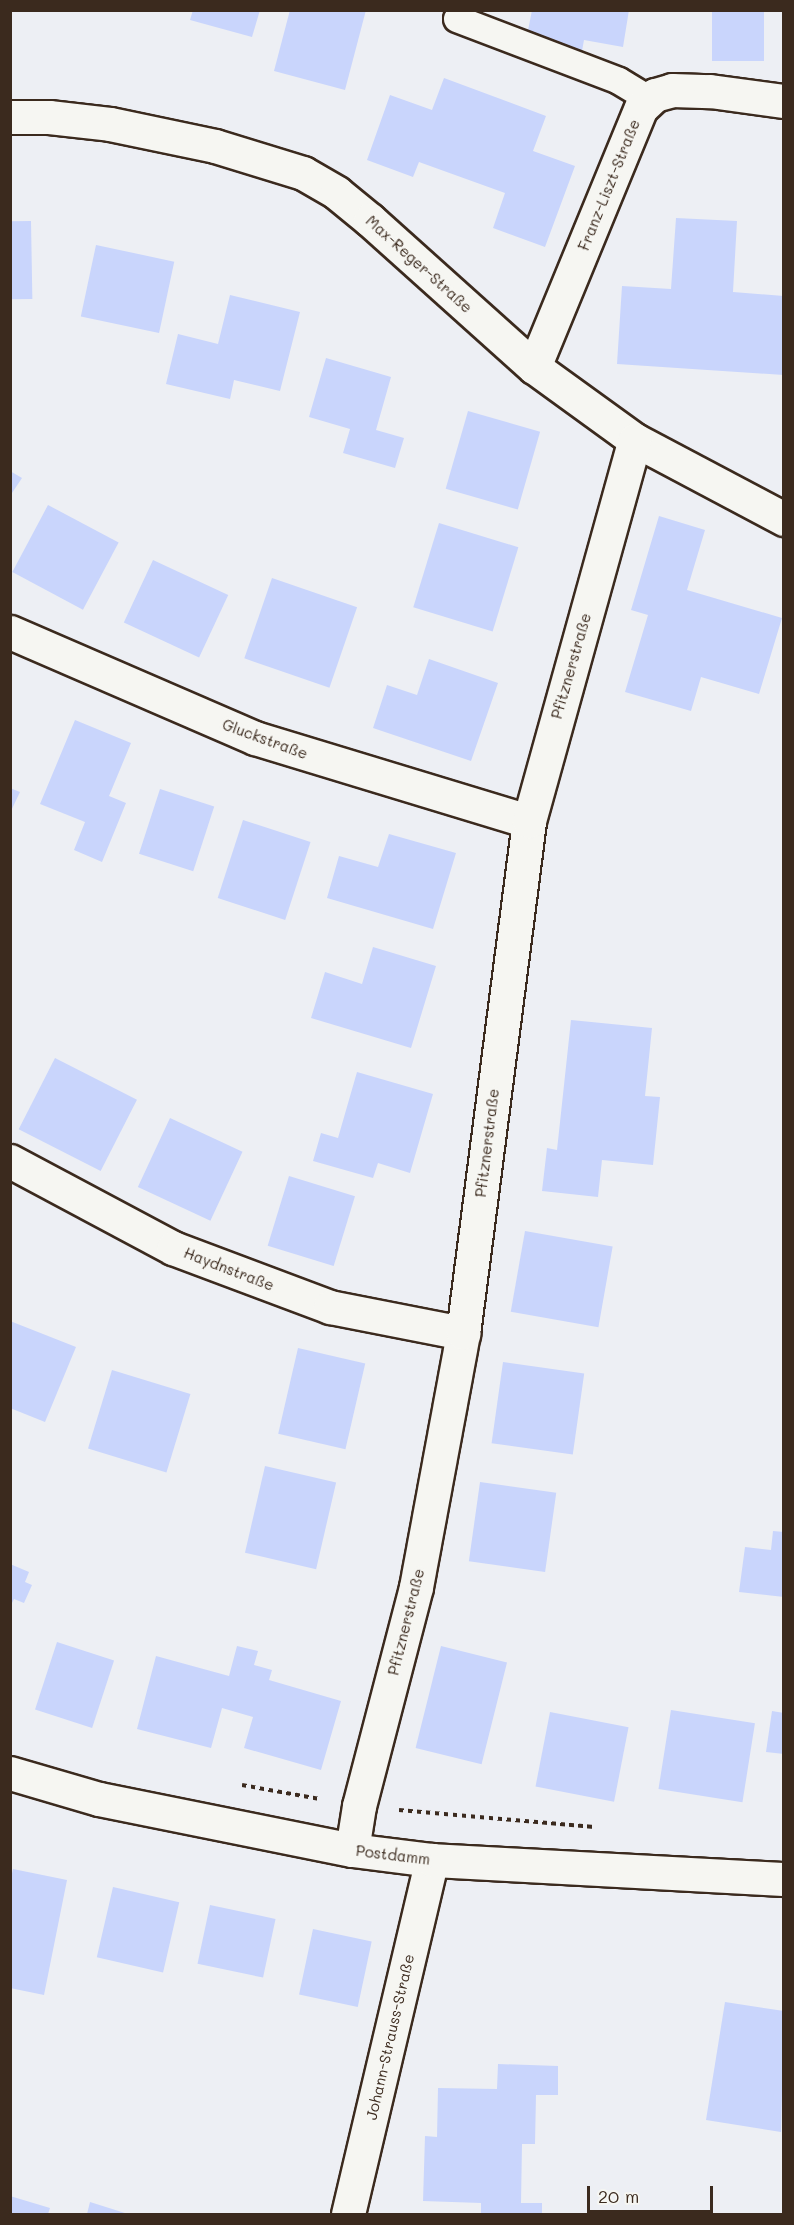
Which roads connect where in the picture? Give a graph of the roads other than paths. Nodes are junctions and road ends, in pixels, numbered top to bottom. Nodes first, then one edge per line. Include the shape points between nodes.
1 (457, 19) dead end
2 (651, 100) junction
3 (783, 101) edge
4 (10, 117) edge
5 (534, 367) junction
6 (635, 440) junction
7 (783, 519) edge
8 (10, 633) edge
9 (529, 821) junction
10 (10, 1161) edge
11 (463, 1333) junction
12 (10, 1773) edge
13 (352, 1850) junction
14 (432, 1860) junction
15 (783, 1879) edge
16 (348, 2214) edge

1 - 2 lane via 619,81
2 - 3 street via 672,90 689,89
2 - 5 street, Franz-Liszt-Straße via 641,108
4 - 5 street, Max-Reger-Straße via 110,124 215,146 303,173 337,193 370,220
5 - 6 street, Max-Reger-Straße
6 - 7 street, Max-Reger-Straße
6 - 9 street, Pfitznerstraße
8 - 9 street, Gluckstraße via 255,738
9 - 11 street, Pfitznerstraße
10 - 11 street, Haydnstraße via 173,1248 330,1307
11 - 13 street, Pfitznerstraße via 416,1587 359,1806
12 - 13 street, Postdamm via 99,1798
13 - 14 street, Postdamm
14 - 15 street, Postdamm
14 - 16 street, Johann-Strauss-Straße

